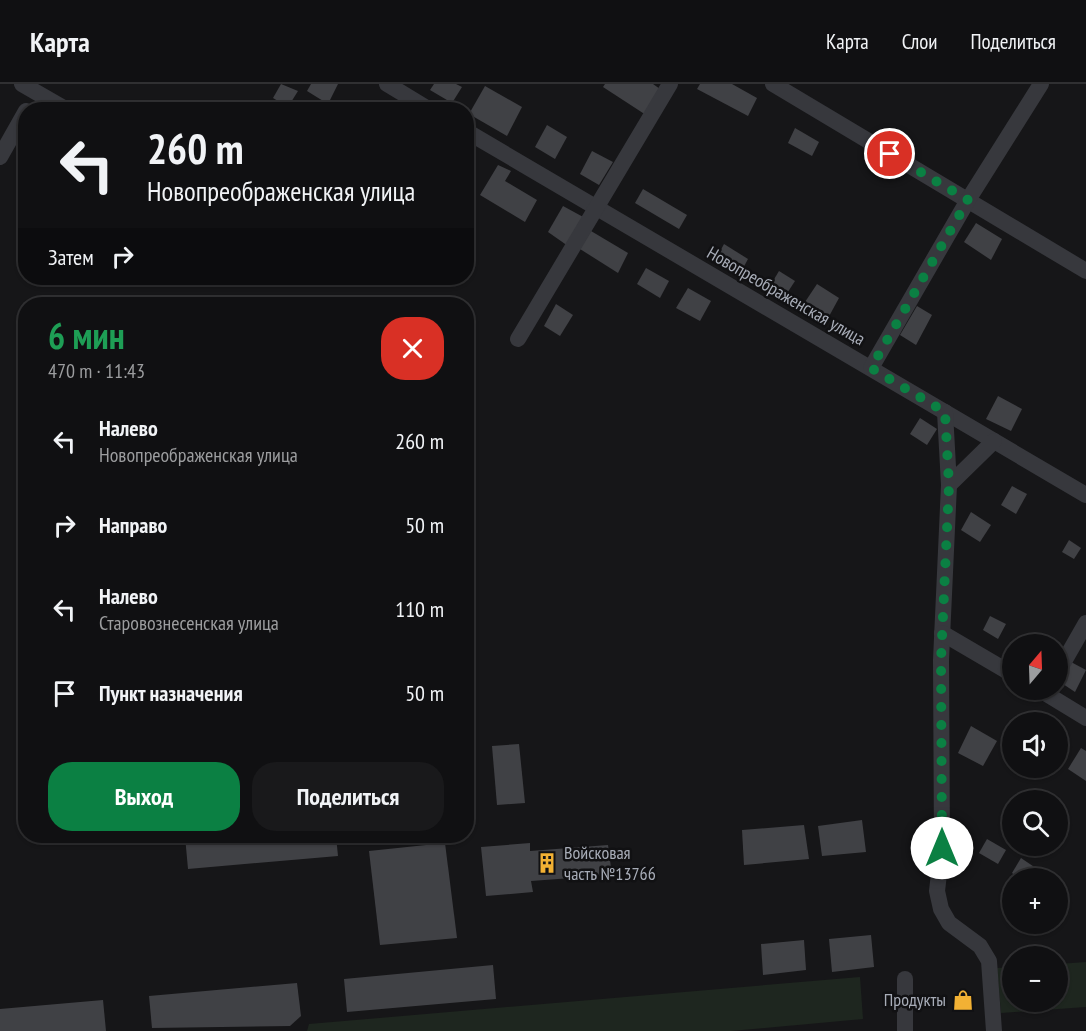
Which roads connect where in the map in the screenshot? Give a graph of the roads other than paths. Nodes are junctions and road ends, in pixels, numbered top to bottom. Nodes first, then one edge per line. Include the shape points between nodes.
1 (387, 84) edge
2 (670, 84) edge
3 (773, 84) edge
4 (1041, 84) edge
5 (32, 87) edge
6 (28, 102) edge
7 (55, 102) edge
8 (417, 102) edge
9 (18, 125) edge
10 (474, 136) edge
11 (0, 158) edge
12 (968, 200) junction
13 (597, 208) junction
14 (1086, 271) edge
15 (518, 339) dead end
16 (871, 368) junction
17 (945, 412) junction
18 (994, 441) junction
19 (949, 485) junction
20 (1086, 495) edge
21 (1086, 623) edge
22 (942, 633) junction
23 (1068, 654) edge
24 (1002, 668) edge
25 (1058, 700) edge
26 (1086, 718) edge
27 (905, 979) dead end
28 (905, 1031) edge
29 (994, 1031) edge

1 - 8 street
2 - 13 street
3 - 12 street
4 - 12 street
5 - 6 street
5 - 7 street
9 - 11 street
10 - 13 street, Новопреображенская улица
12 - 14 street
12 - 16 street
13 - 15 street
13 - 16 street, Новопреображенская улица
16 - 17 street, Новопреображенская улица
17 - 18 street, Новопреображенская улица
17 - 19 street
18 - 19 street
18 - 20 street, Новопреображенская улица
19 - 22 street
21 - 23 street
22 - 24 street
22 - 29 street via 942,848 938,891 941,909 950,923 980,946 989,961
25 - 26 street
27 - 28 street

